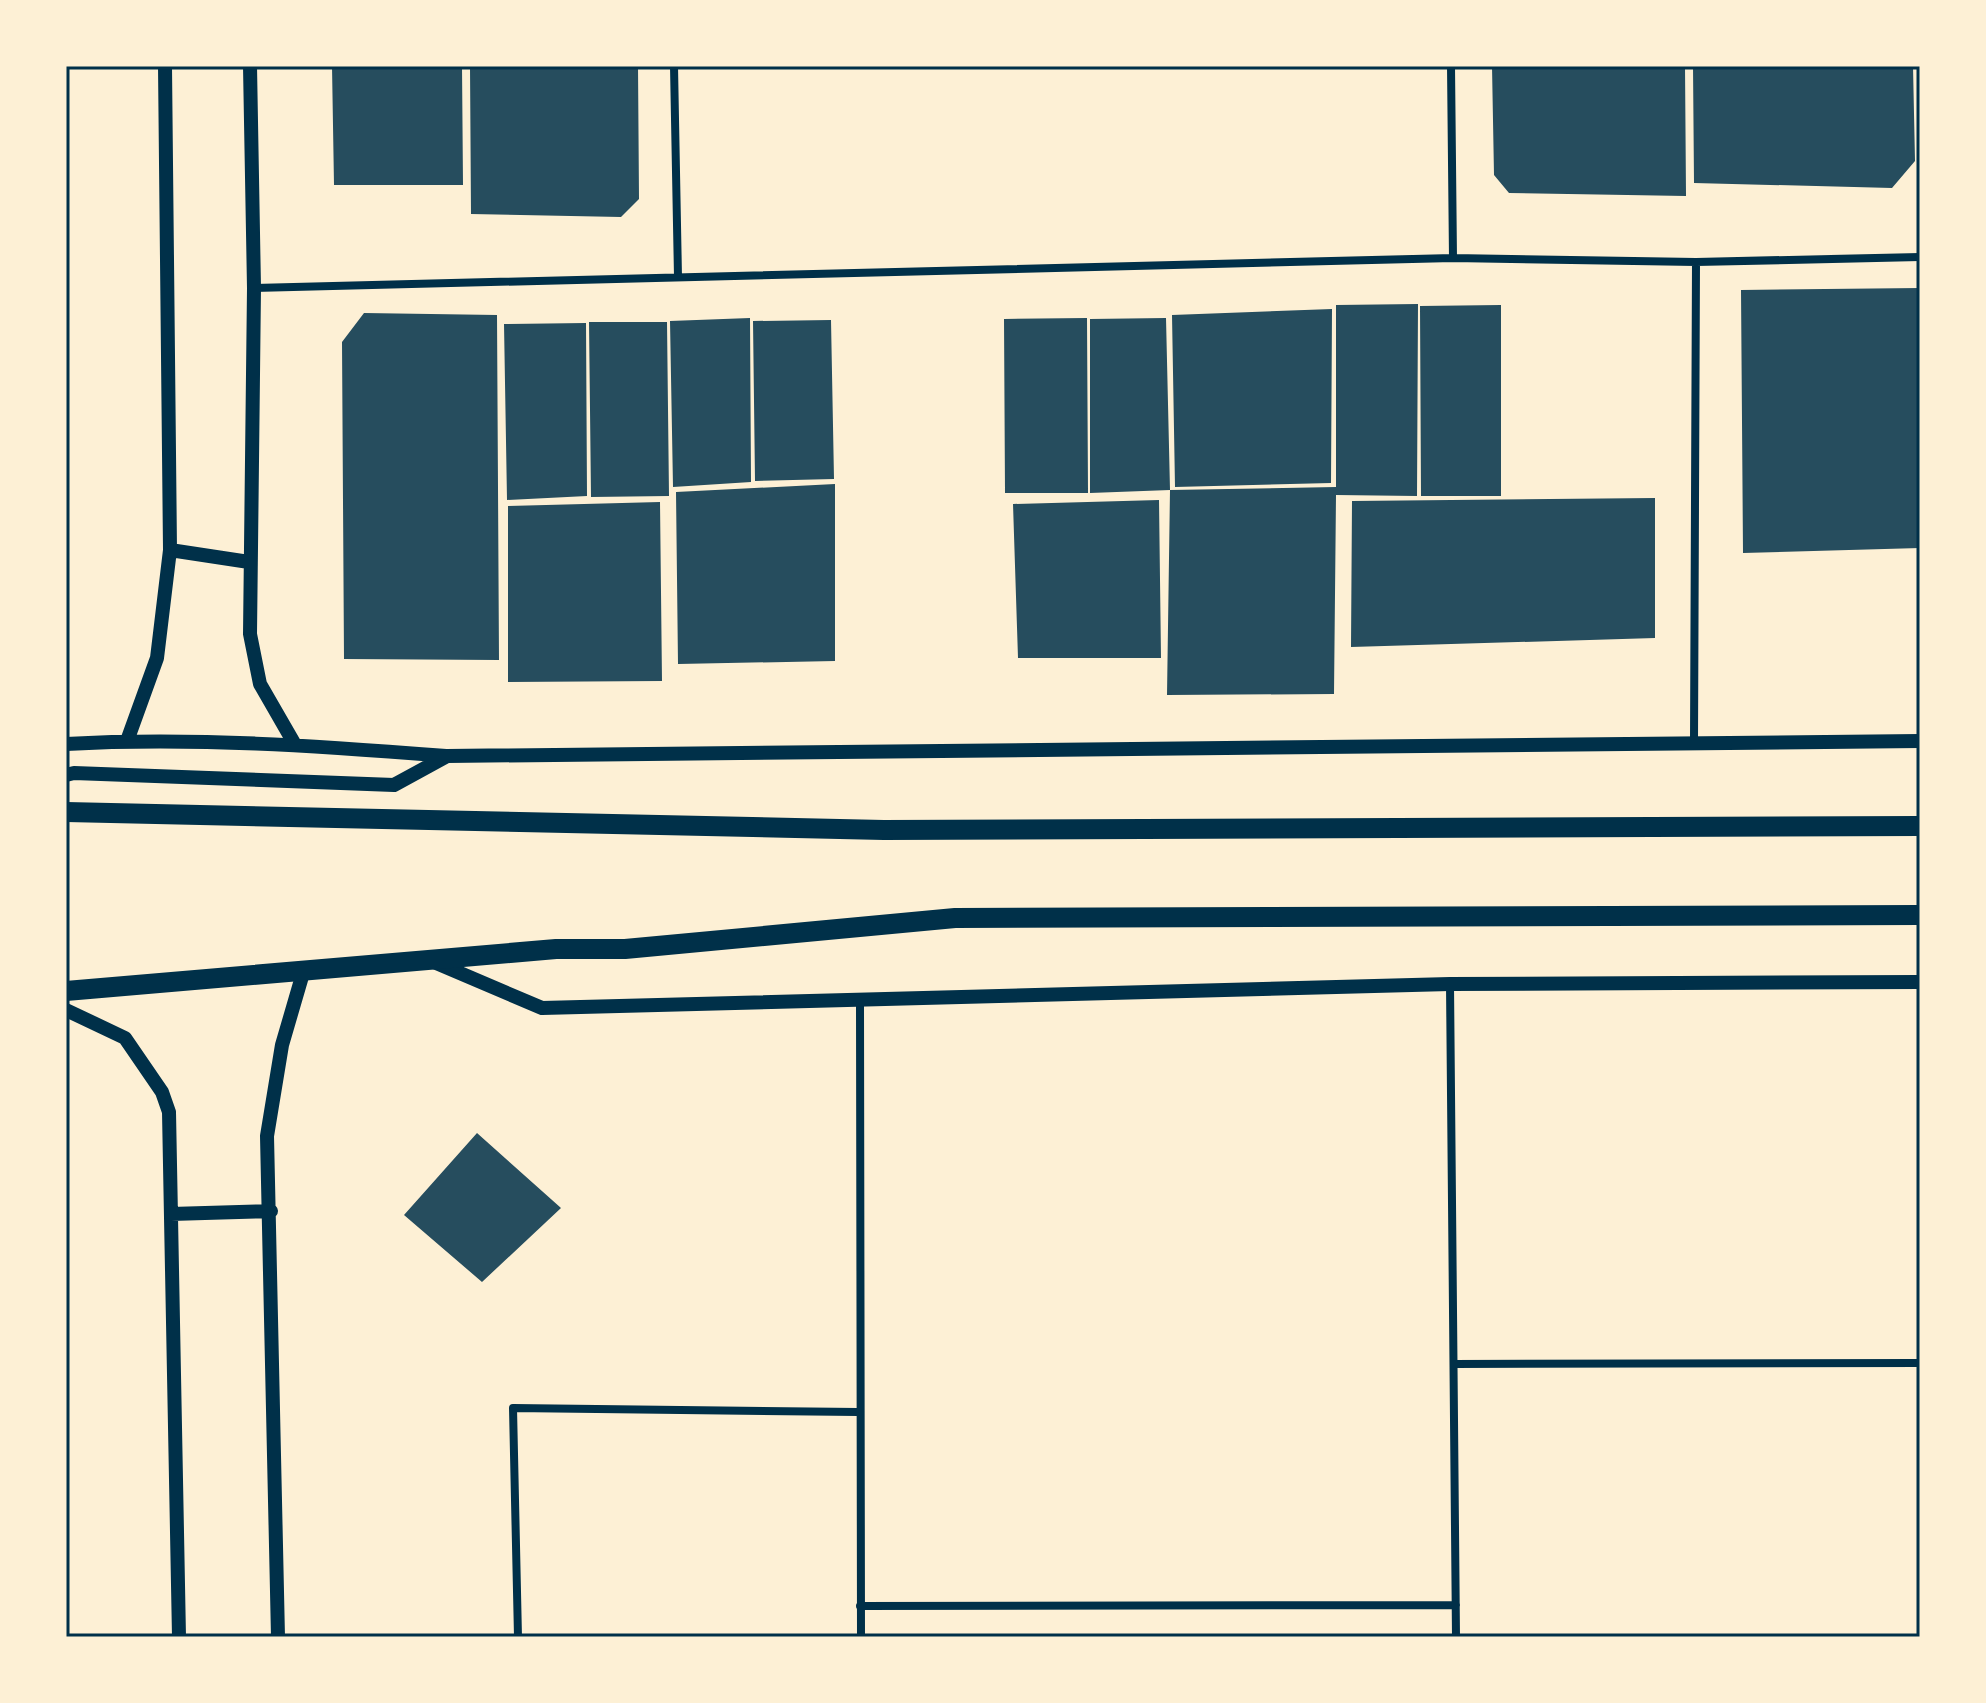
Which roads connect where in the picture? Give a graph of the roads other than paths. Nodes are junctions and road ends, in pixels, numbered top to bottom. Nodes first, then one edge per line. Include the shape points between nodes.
1 (165, 66) edge
2 (250, 66) edge
3 (674, 66) edge
4 (1451, 66) edge
5 (1920, 257) edge
6 (1453, 258) junction
7 (1696, 262) junction
8 (678, 277) junction
9 (254, 288) junction
10 (170, 550) junction
11 (249, 562) junction
12 (127, 741) junction
13 (1920, 741) edge
14 (1694, 742) junction
15 (294, 743) junction
16 (66, 744) edge
17 (447, 756) junction
18 (66, 775) edge
19 (66, 812) edge
20 (1920, 826) edge
21 (1920, 915) edge
22 (432, 961) junction
23 (303, 973) junction
24 (1920, 982) edge
25 (1450, 984) junction
26 (66, 991) edge
27 (860, 1002) junction
28 (66, 1010) edge
29 (271, 1211) junction
30 (171, 1214) junction
31 (1920, 1363) edge
32 (1454, 1364) junction
33 (858, 1412) junction
34 (1456, 1605) junction
35 (860, 1606) junction
36 (179, 1637) edge
37 (278, 1637) edge
38 (518, 1637) edge
39 (861, 1637) edge
40 (1456, 1637) edge

1 - 10 street
2 - 9 street
3 - 8 street
4 - 6 street
5 - 7 street
6 - 7 street
6 - 8 street
7 - 14 street
8 - 9 street
9 - 11 street
10 - 11 street
10 - 12 street via 157,658
11 - 15 street via 250,634 260,684
12 - 15 street
12 - 16 street
13 - 14 street
14 - 17 street
15 - 17 street
17 - 18 street via 394,785
19 - 20 main road via 884,830
21 - 22 main road via 955,918 640,948 556,949
22 - 23 main road
22 - 27 street via 542,1008
23 - 26 main road
23 - 29 street via 282,1045 267,1136
24 - 25 street
25 - 27 street
25 - 32 street
27 - 33 street
28 - 30 street via 125,1038 162,1092 172,1143
29 - 30 street
29 - 37 street
30 - 36 street
31 - 32 street
32 - 34 street
33 - 35 street
33 - 38 street via 513,1408
34 - 35 street
34 - 40 street
35 - 39 street

